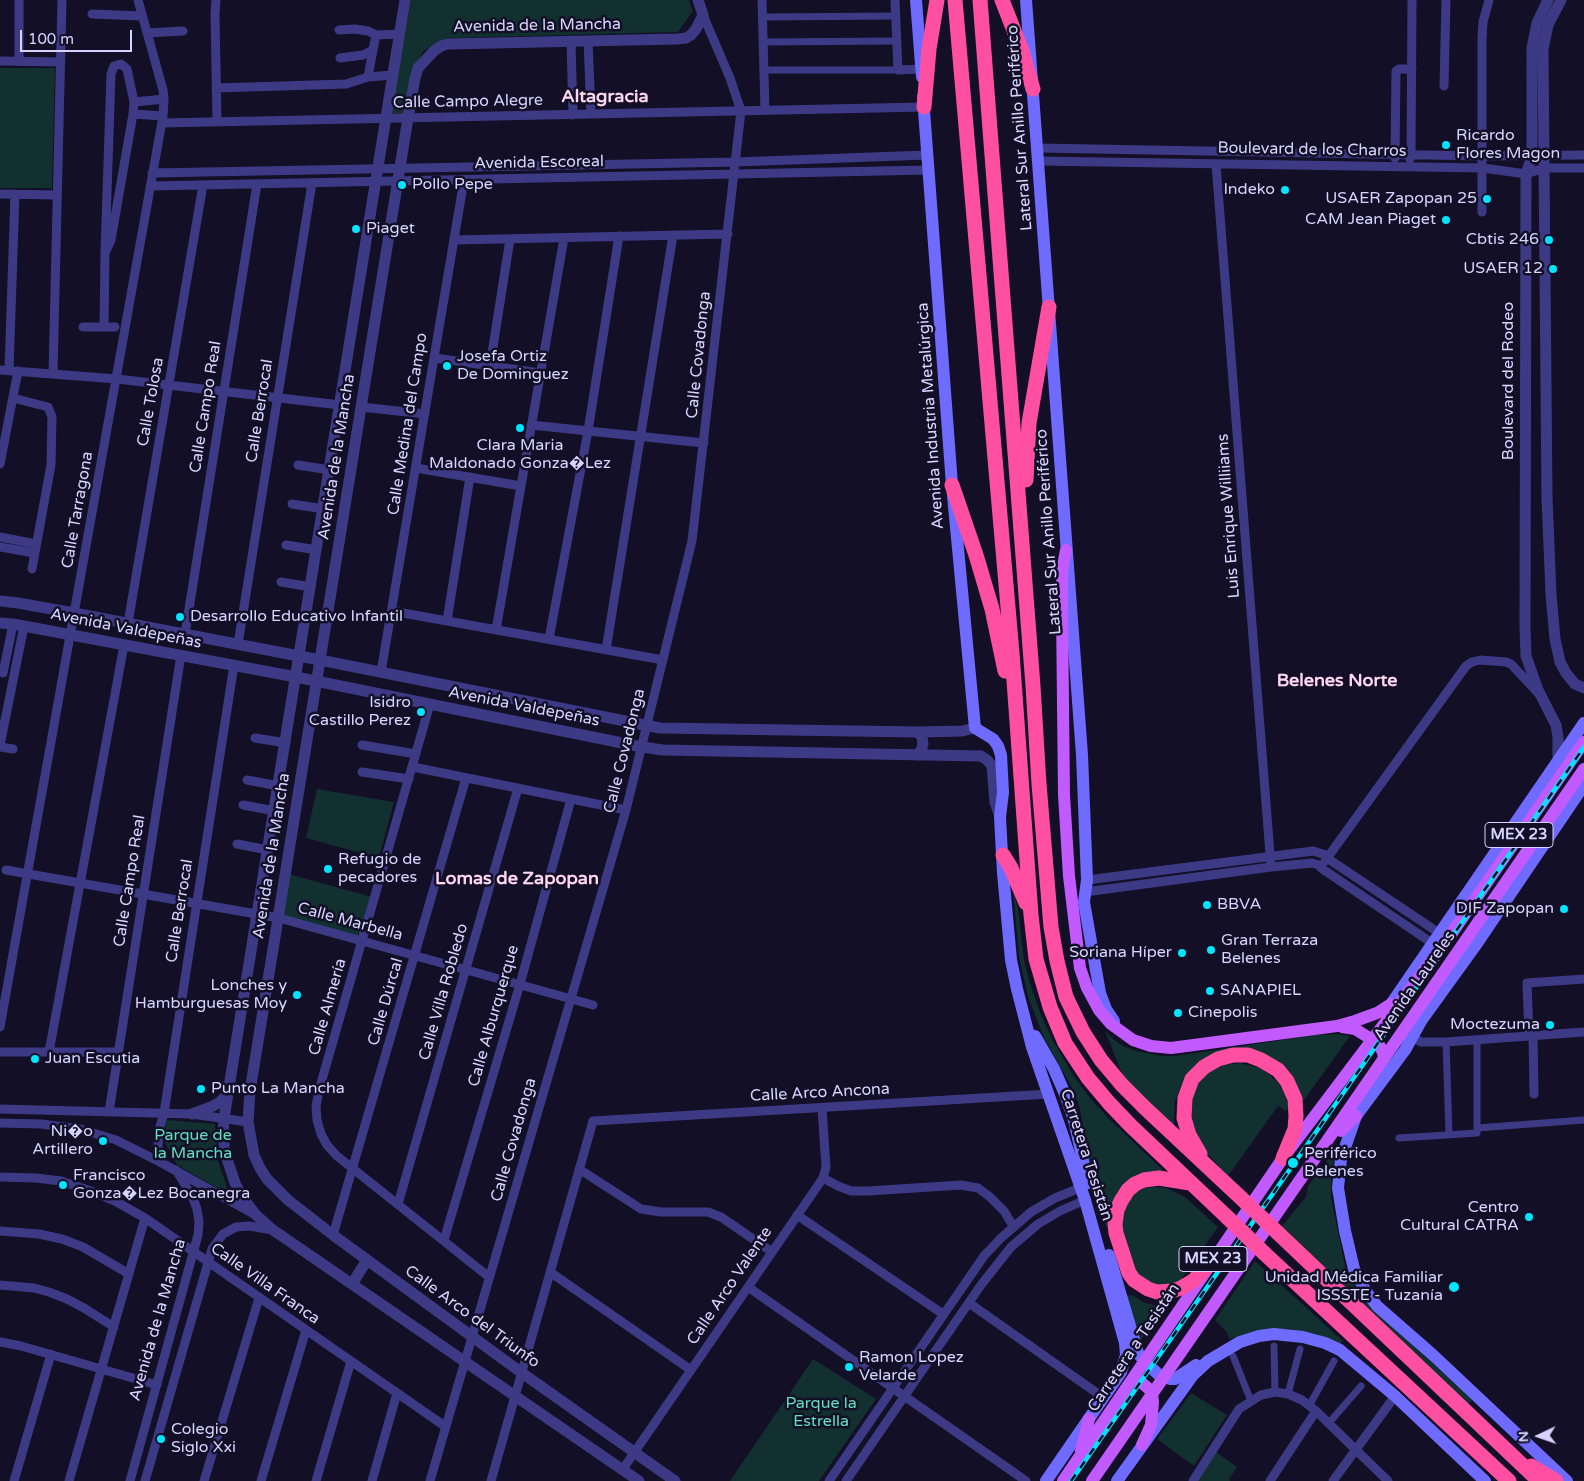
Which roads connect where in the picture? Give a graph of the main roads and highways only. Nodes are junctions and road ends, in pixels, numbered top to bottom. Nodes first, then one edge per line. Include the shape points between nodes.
1 (916, 0) edge
2 (937, 0) edge
3 (955, 0) edge
4 (980, 0) edge
5 (1002, 0) edge
6 (1026, 0) edge
7 (1033, 89) junction
8 (924, 107) junction
9 (1049, 307) junction
10 (952, 485) junction
11 (1066, 550) junction
12 (1033, 686) junction
13 (1584, 723) edge
14 (1581, 742) edge
15 (1019, 747) junction
16 (1584, 769) edge
17 (1584, 785) edge
18 (1000, 817) joint
19 (1003, 855) junction
20 (1031, 915) junction
21 (1391, 1004) junction
22 (1024, 1016) junction
23 (1337, 1026) junction
24 (1371, 1039) junction
25 (1142, 1043) junction
26 (1384, 1060) junction
27 (1356, 1116) junction
28 (1319, 1154) junction
29 (1283, 1158) junction
30 (1206, 1167) junction
31 (1190, 1183) junction
32 (1276, 1226) junction
33 (1209, 1266) junction
34 (1219, 1354) junction
35 (1145, 1362) junction
36 (1135, 1377) junction
37 (1164, 1377) junction
38 (1152, 1394) junction
39 (1439, 1416) junction
40 (1089, 1419) junction
41 (1142, 1445) junction
42 (1510, 1454) junction
43 (1080, 1456) junction
44 (1046, 1481) edge
45 (1063, 1481) edge
46 (1092, 1481) edge
47 (1117, 1481) edge
48 (1485, 1481) edge
49 (1497, 1481) edge
50 (1509, 1481) edge
51 (1539, 1481) edge
52 (1556, 1481) edge
53 (1567, 1481) edge

1 - 8 main road, Avenida Industria Metalúrgica
2 - 8 highway
3 - 15 highway
4 - 12 highway
5 - 7 highway
6 - 7 main road, Lateral Sur Anillo Periférico
7 - 9 main road, Lateral Sur Anillo Periférico
8 - 10 main road, Avenida Industria Metalúrgica
9 - 11 main road, Lateral Sur Anillo Periférico
9 - 12 highway via 1029,423 1026,463
10 - 15 highway via 992,609
10 - 18 main road, Avenida Industria Metalúrgica via 975,728 992,739 1000,750 1003,792
11 - 25 main road, Lateral Sur Anillo Periférico via 1082,755 1084,902 1096,980 1110,1016 1120,1028
11 - 25 main road via 1062,571 1064,795 1078,958 1086,988 1099,1010 1118,1030
12 - 30 highway via 1051,927 1066,997 1083,1032 1106,1066
13 - 14 main road, Avenida Laureles
14 - 21 main road, Avenida Laureles via 1558,759
14 - 24 main road, Avenida Laureles / MEX 23 via 1450,935
15 - 20 highway
16 - 26 main road, Avenida Laureles / MEX 23
17 - 27 main road, Avenida Laureles via 1421,1021 1405,1050
18 - 19 main road, Carretera Tesistán
19 - 20 highway
19 - 22 main road, Carretera Tesistán via 1012,960
20 - 31 highway via 1036,959 1065,1043 1109,1103
21 - 23 main road via 1371,1015
21 - 24 main road, Avenida Laureles via 1373,1030
22 - 35 main road via 1065,1094 1138,1353
22 - 40 main road, Carretera Tesistán via 1082,1187 1126,1355 1121,1372
23 - 24 main road via 1355,1029
23 - 25 main road via 1171,1048
24 - 26 main road via 1379,1045
24 - 29 main road, Avenida Laureles / MEX 23
26 - 28 main road, Avenida Laureles / MEX 23
27 - 28 main road
27 - 53 main road, Avenida Laureles via 1344,1146 1338,1188 1354,1269 1365,1290 1377,1306
28 - 32 main road, Avenida Laureles / MEX 23
29 - 30 highway via 1295,1129 1296,1116 1295,1099 1287,1081 1278,1070 1261,1060 1248,1055 1233,1055 1204,1067 1192,1080 1185,1098 1184,1118 1189,1135
29 - 33 main road, Carretera a Tesistán / MEX 23
30 - 32 highway, bridge
31 - 33 highway via 1159,1178 1136,1184 1128,1190 1117,1210 1116,1233 1129,1273 1148,1289 1157,1292 1181,1288 1194,1281
31 - 39 highway, bridge
32 - 37 main road, MEX 23
32 - 42 highway
33 - 35 main road, Carretera a Tesistán / MEX 23
34 - 37 main road via 1210,1356 1175,1379
34 - 41 main road via 1193,1375
34 - 48 main road via 1259,1336 1288,1335 1318,1341 1340,1350 1395,1396
35 - 36 main road, Carretera a Tesistán / MEX 23
35 - 37 main road
36 - 38 main road
36 - 43 main road, Carretera a Tesistán / MEX 23
37 - 38 main road, MEX 23
38 - 41 main road via 1151,1425
38 - 46 main road, MEX 23
39 - 49 highway
39 - 50 highway
40 - 43 main road
40 - 44 main road, Carretera Tesistán
41 - 47 main road
42 - 51 highway
42 - 52 highway
43 - 45 main road, Carretera a Tesistán / MEX 23

